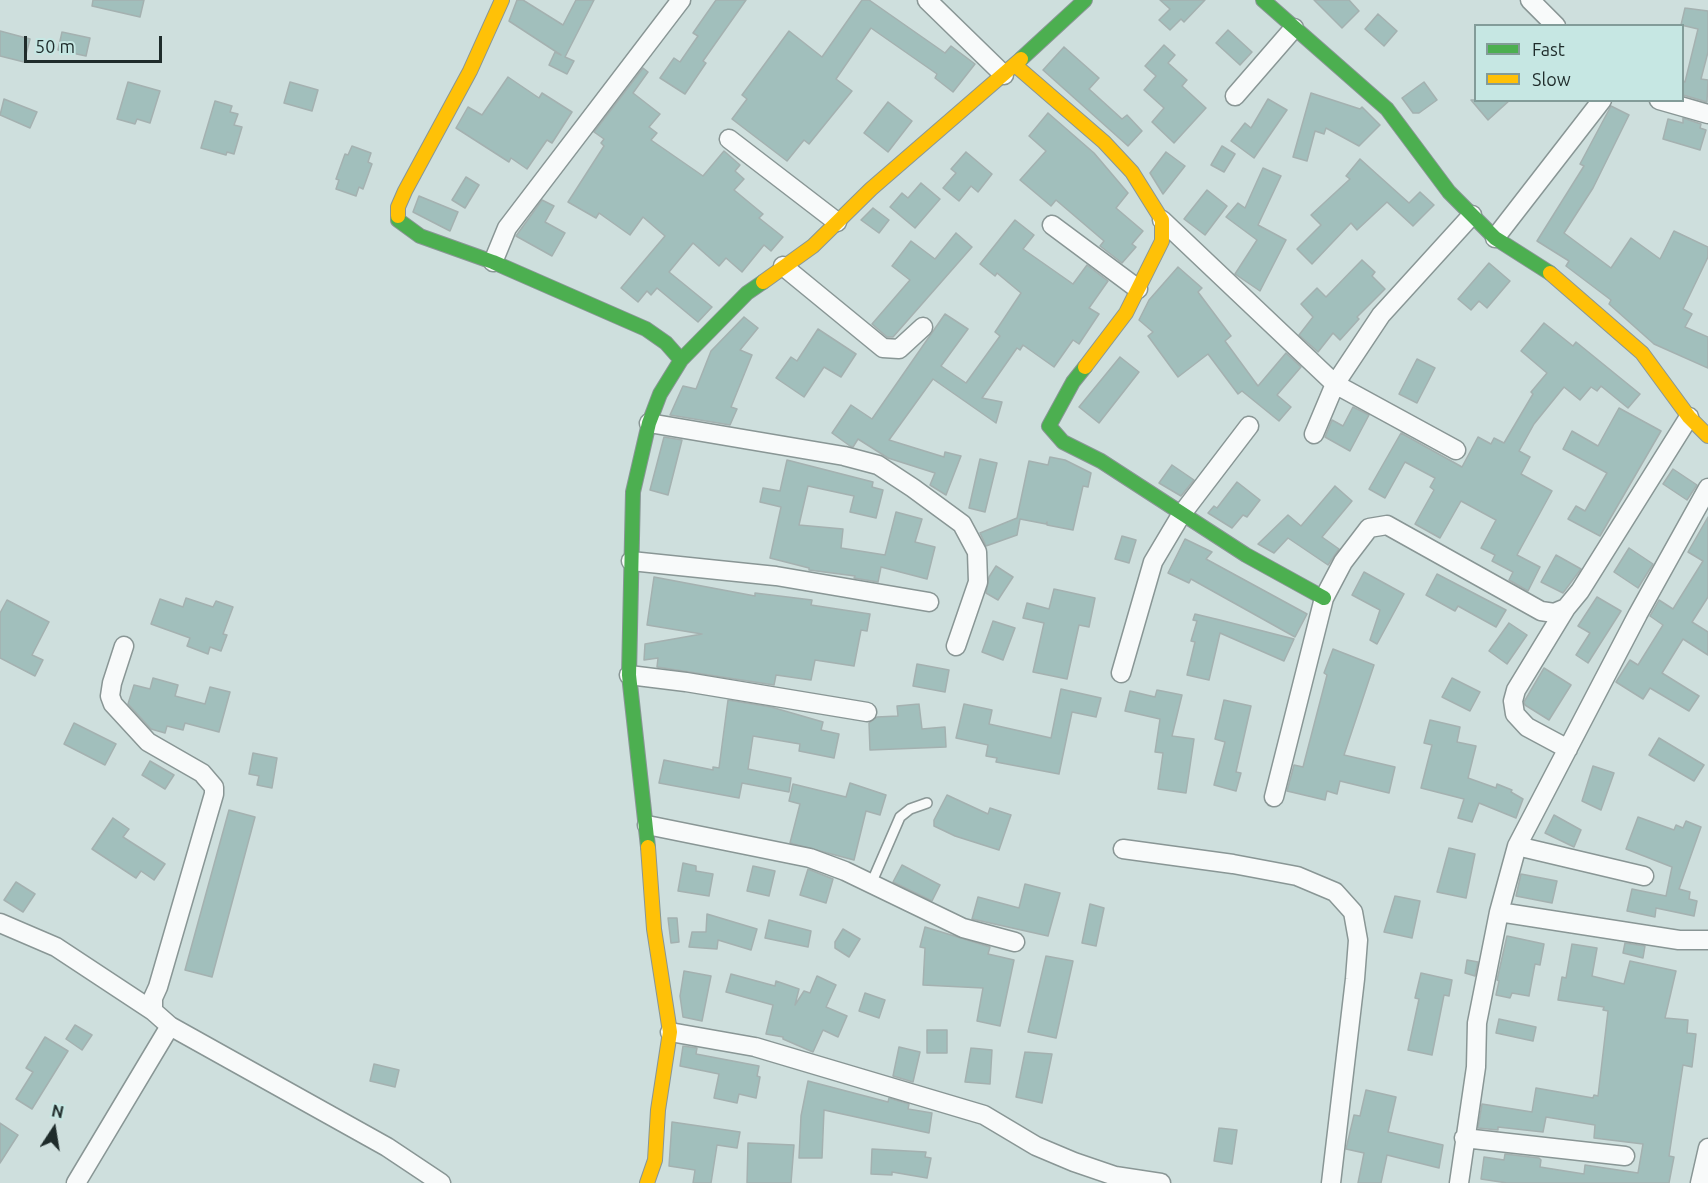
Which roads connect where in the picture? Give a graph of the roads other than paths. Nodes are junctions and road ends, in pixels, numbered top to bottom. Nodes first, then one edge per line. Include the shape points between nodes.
1 (502, 0) edge
2 (681, 0) edge
3 (927, 0) edge
4 (1085, 0) edge
5 (1263, 0) edge
6 (1530, 0) edge
7 (1554, 24) edge
8 (1294, 28) junction
9 (1009, 70) junction
10 (1235, 96) dead end
11 (1600, 102) edge
12 (1666, 102) edge
13 (1708, 114) edge
14 (729, 140) dead end
15 (1472, 215) junction
16 (1162, 220) junction
17 (837, 222) junction
18 (1052, 225) dead end
19 (1495, 238) junction
20 (493, 262) junction
21 (783, 266) junction
22 (1138, 289) junction
23 (923, 327) dead end
24 (681, 360) junction
25 (1335, 384) junction
26 (1689, 417) junction
27 (649, 423) junction
28 (1249, 426) dead end
29 (1314, 434) dead end
30 (1708, 436) edge
31 (1456, 450) dead end
32 (1708, 488) edge
33 (1181, 515) junction
34 (631, 561) junction
35 (1324, 598) junction
36 (929, 602) dead end
37 (1566, 608) junction
38 (124, 646) dead end
39 (956, 646) dead end
40 (1121, 674) dead end
41 (629, 675) junction
42 (867, 712) dead end
43 (1568, 749) junction
44 (1274, 797) dead end
45 (927, 803) dead end
46 (647, 825) junction
47 (1517, 846) junction
48 (1123, 849) dead end
49 (1644, 876) dead end
50 (871, 884) junction
51 (1499, 912) junction
52 (0, 923) edge
53 (1708, 940) edge
54 (1016, 942) dead end
55 (153, 1011) junction
56 (170, 1026) junction
57 (669, 1032) junction
58 (1464, 1138) junction
59 (1708, 1148) edge
60 (1625, 1156) dead end
61 (76, 1183) edge
62 (441, 1183) edge
63 (647, 1183) edge
64 (1161, 1183) edge
65 (1330, 1183) edge
66 (1458, 1183) edge
67 (1700, 1183) edge

1 - 20 street via 470,71 398,207 398,220 407,230
2 - 20 street via 507,228
3 - 9 street
4 - 9 street
5 - 8 street
6 - 7 street
8 - 10 street
8 - 15 street via 1387,109 1449,192
9 - 16 street via 1104,142 1132,172
9 - 17 street
11 - 19 street
12 - 13 street
14 - 17 street
15 - 19 street
15 - 25 street via 1381,315
16 - 22 street via 1162,241
16 - 25 street
17 - 21 street via 813,246
18 - 22 street
19 - 26 street via 1551,274 1642,353
20 - 24 street via 646,329
21 - 23 street via 883,348 899,349
21 - 24 street via 747,293
22 - 33 street via 1126,313 1073,382 1049,426 1063,442 1101,460
24 - 27 street via 660,394
25 - 29 street
25 - 31 street
26 - 30 street
26 - 37 street via 1621,529
27 - 34 street via 633,492
27 - 39 street via 844,456 878,465 913,488 962,524 977,552 978,582
28 - 33 street
32 - 43 street
33 - 35 street
33 - 40 street via 1153,562
34 - 36 street via 776,576
34 - 41 street
35 - 37 street via 1343,562 1369,528 1387,525 1541,611 1554,614
35 - 44 street
37 - 43 street via 1513,701 1515,714 1527,726
38 - 55 street via 112,683 113,704 148,742 211,780 214,794 153,998
41 - 42 street
41 - 46 street
43 - 47 street
45 - 50 lane via 900,817
46 - 50 street via 810,858
46 - 57 street via 654,929
47 - 49 street
47 - 51 street
48 - 65 street via 1297,876 1335,892 1353,912 1358,940 1355,979
50 - 54 street via 963,928
51 - 53 street via 1679,940
51 - 58 street via 1477,1023 1476,1068
52 - 55 street via 56,947
55 - 56 street
56 - 61 street
56 - 62 street via 387,1148
57 - 63 street via 655,1160
57 - 64 street via 755,1047 984,1115 1036,1146 1074,1162 1115,1176
58 - 60 street
58 - 66 street
59 - 67 street

